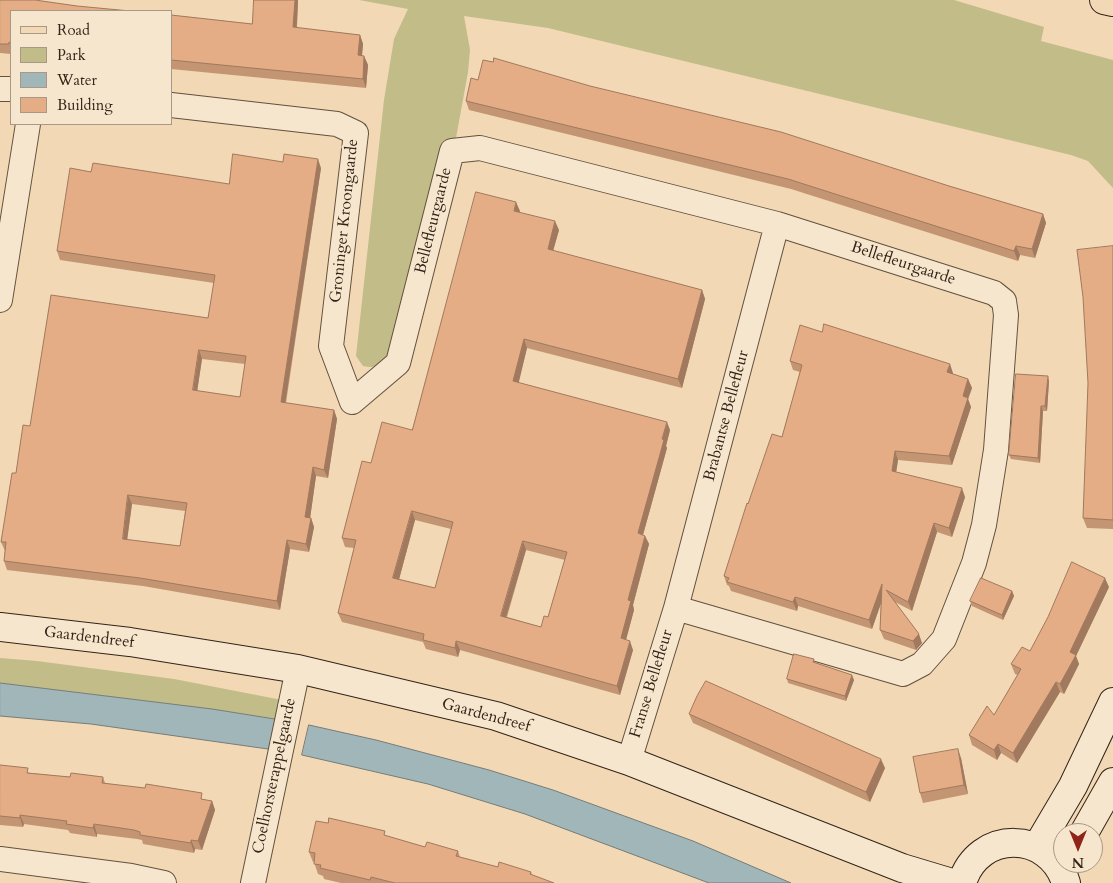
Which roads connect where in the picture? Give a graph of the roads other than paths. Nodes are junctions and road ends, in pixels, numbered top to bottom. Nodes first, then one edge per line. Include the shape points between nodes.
1 (1104, 0) edge
2 (1113, 2) edge
3 (172, 105) edge
4 (28, 125) edge
5 (777, 224) junction
6 (0, 300) edge
7 (352, 402) joint
8 (676, 608) junction
9 (0, 627) edge
10 (298, 670) junction
11 (1113, 702) edge
12 (629, 761) junction
13 (1113, 782) edge
14 (1090, 823) edge
15 (1037, 847) junction
16 (0, 859) edge
17 (1053, 860) edge
18 (164, 883) edge
19 (253, 883) edge
20 (952, 883) edge
21 (962, 883) edge

1 - 2 main road
3 - 7 street, Groninger Kroongaarde via 337,124 356,133 331,346
4 - 6 street
5 - 7 street, Bellefleurgaarde via 480,148 452,150 398,363
5 - 8 street, Brabantse Bellefleur
5 - 8 street, Bellefleurgaarde via 994,293 1004,301 1006,315 996,450 974,563 944,639 922,664 903,674
8 - 12 street, Franse Bellefleur
9 - 10 street, Gaardendreef via 130,642
10 - 12 street, Gaardendreef via 496,716
10 - 19 street, Coelhorsterappelgaarde
11 - 15 street via 1073,786
12 - 20 street, Gaardendreef via 902,868
13 - 14 street
15 - 17 street
15 - 21 street via 1021,843 994,846 973,862
16 - 18 street

